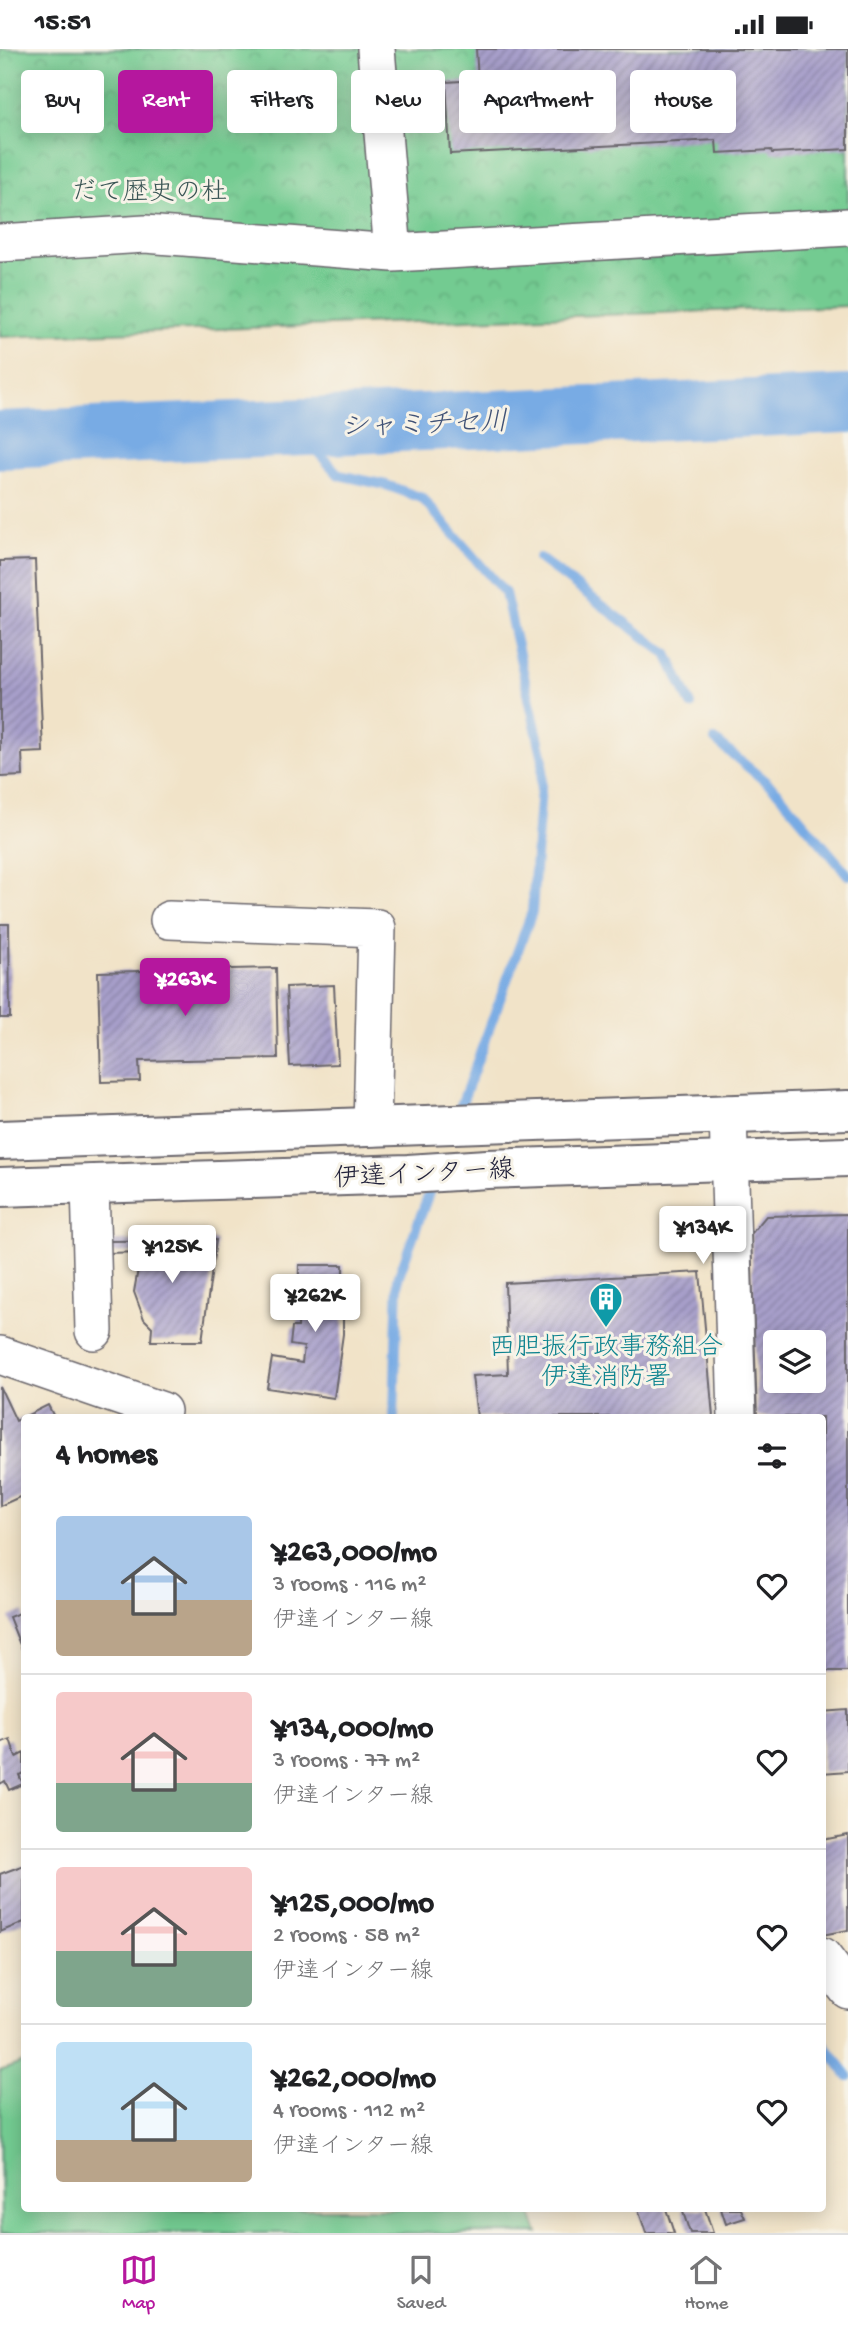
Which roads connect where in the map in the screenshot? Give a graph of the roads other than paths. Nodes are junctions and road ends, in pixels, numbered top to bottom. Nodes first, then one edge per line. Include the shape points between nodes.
1 (376, 49) edge
2 (848, 227) edge
3 (0, 243) edge
4 (393, 253) junction
5 (169, 920) dead end
6 (848, 1111) edge
7 (728, 1114) junction
8 (372, 1127) junction
9 (0, 1140) edge
10 (848, 1157) edge
11 (728, 1162) junction
12 (90, 1184) junction
13 (0, 1187) edge
14 (94, 1331) dead end
15 (0, 1355) edge
16 (162, 1411) dead end
17 (737, 1414) edge
18 (826, 1961) edge
19 (848, 1990) edge

1 - 4 street
2 - 4 street
3 - 4 street via 145,234
5 - 8 street via 377,928
6 - 7 main road, 伊達インター線
7 - 8 main road, 伊達インター線
7 - 11 street
8 - 9 main road, 伊達インター線
10 - 11 main road, 伊達インター線
11 - 12 main road, 伊達インター線
11 - 17 street
12 - 13 main road, 伊達インター線
12 - 14 street
15 - 16 street
18 - 19 street

